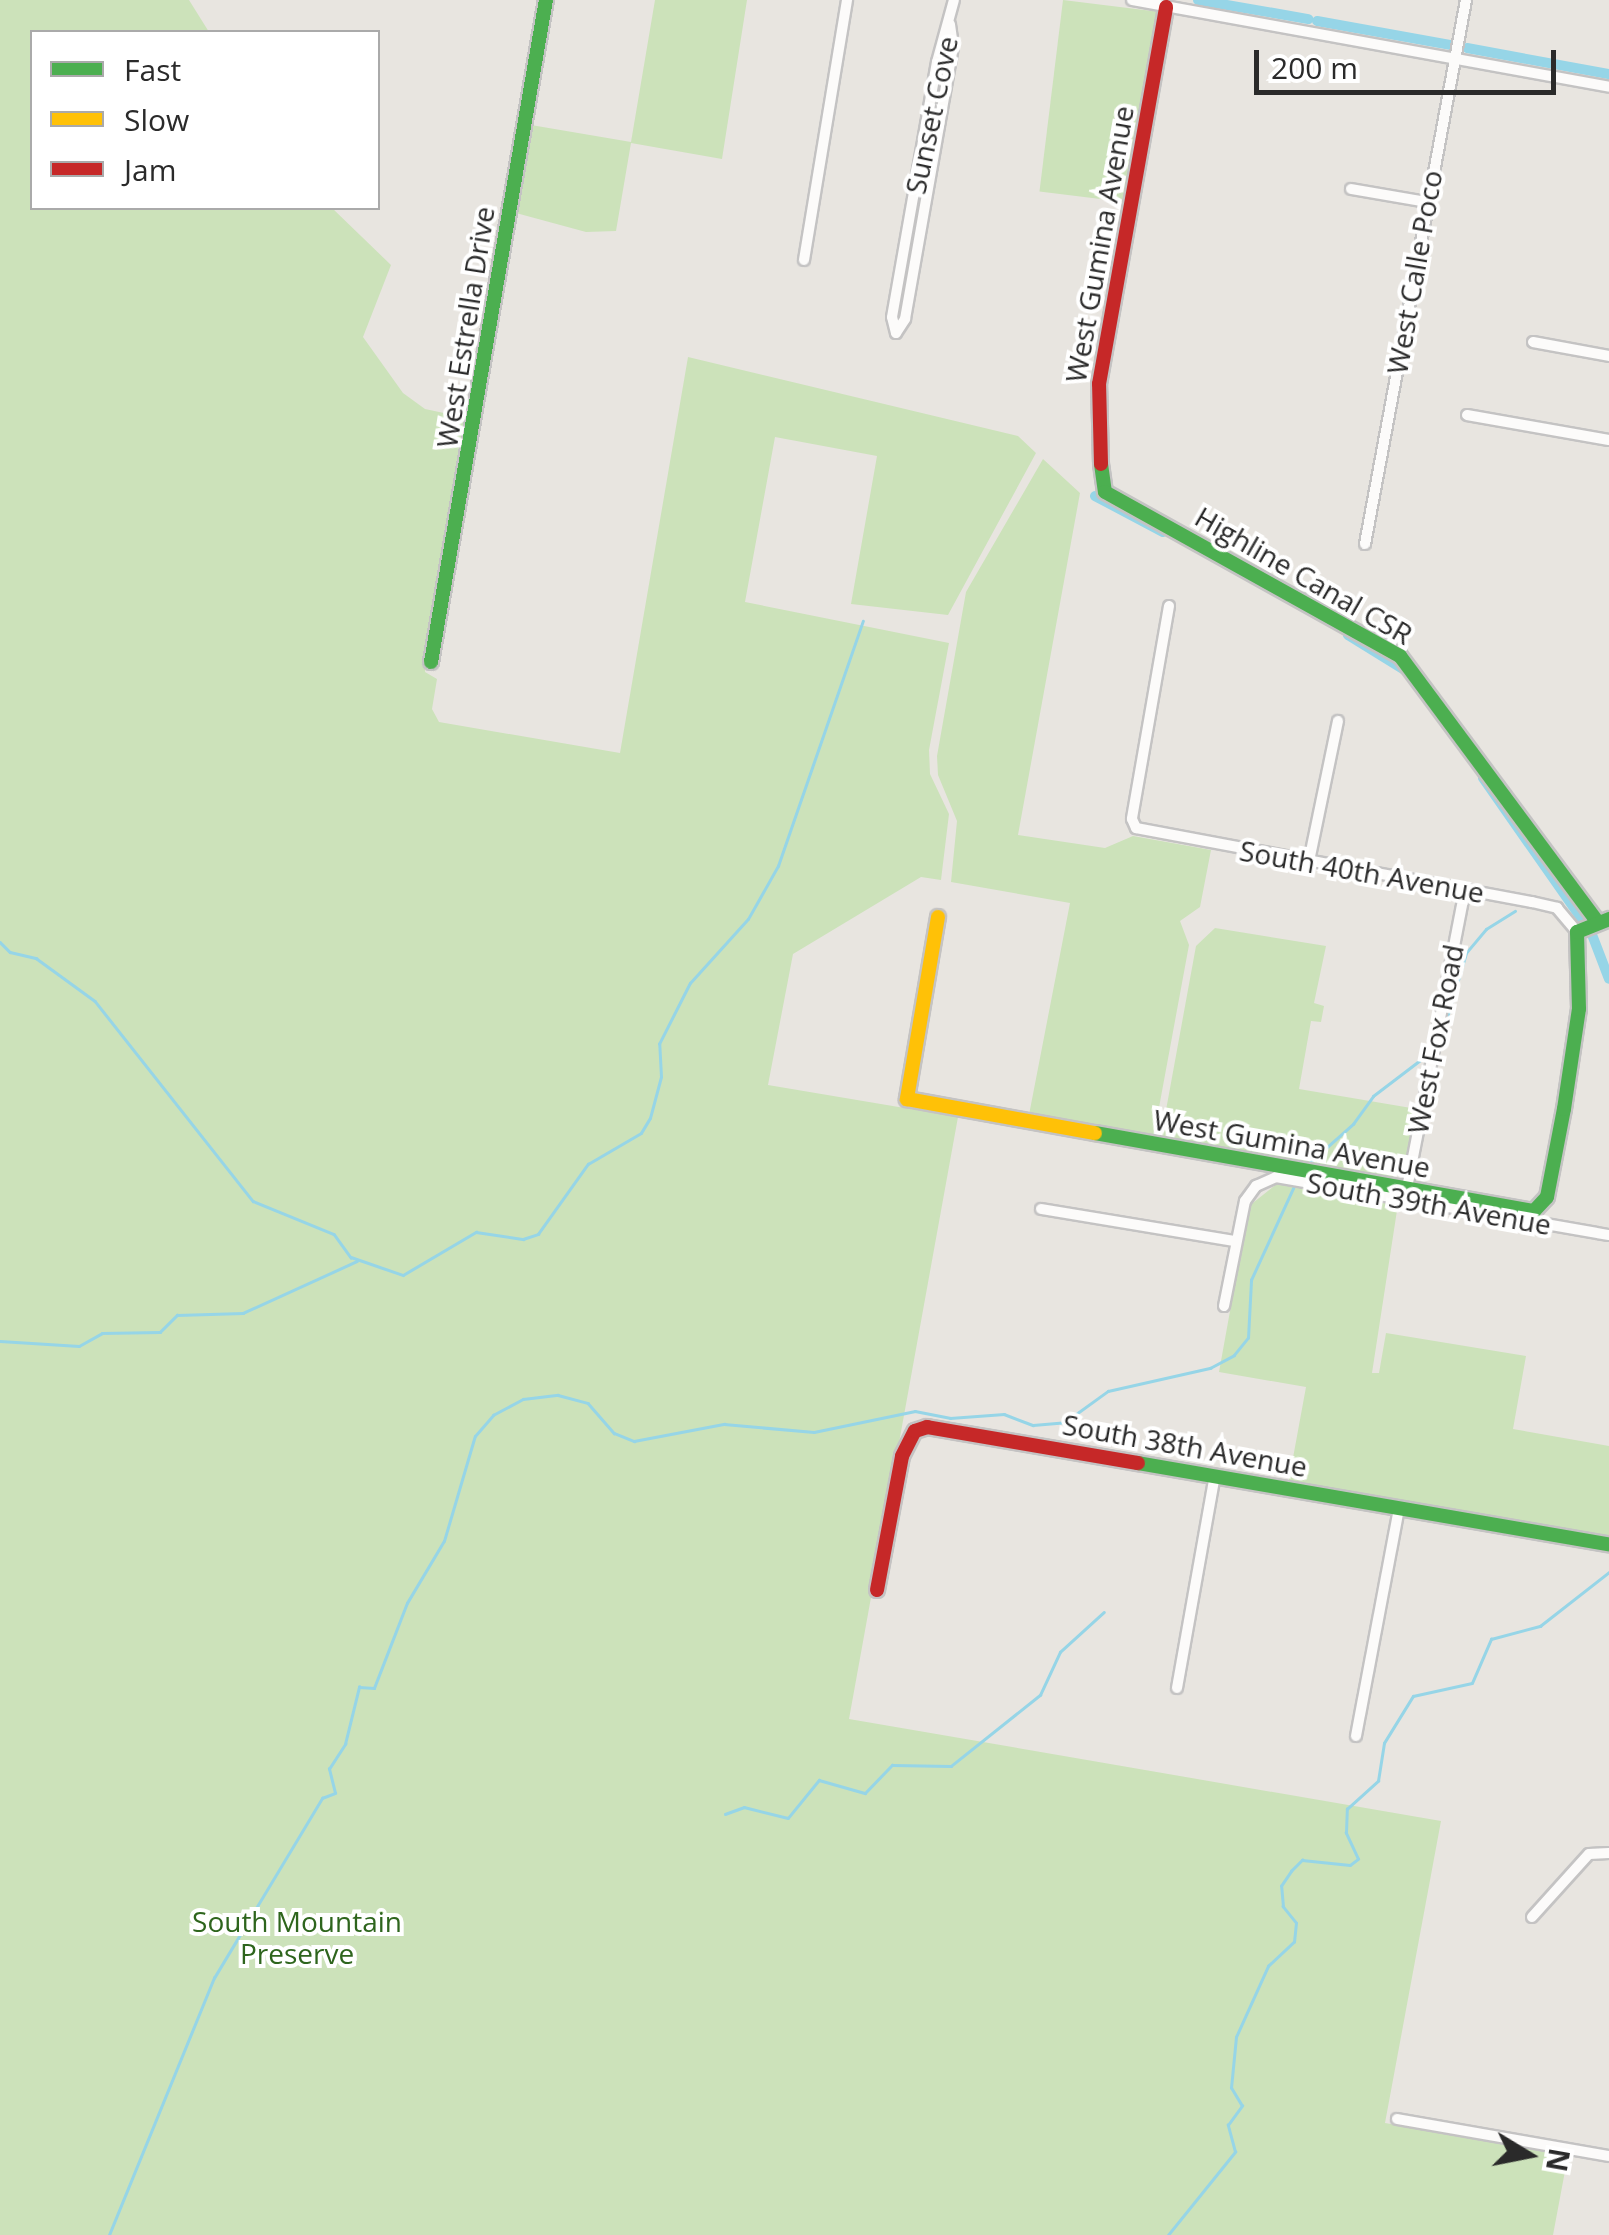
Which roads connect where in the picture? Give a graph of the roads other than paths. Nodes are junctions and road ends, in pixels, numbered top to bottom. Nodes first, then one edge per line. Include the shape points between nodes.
1 (546, 0) edge
2 (848, 0) edge
3 (954, 0) edge
4 (1132, 0) edge
5 (1466, 0) edge
6 (1166, 6) junction
7 (950, 23) junction
8 (1456, 59) junction
9 (1609, 87) edge
10 (1351, 188) dead end
11 (1427, 202) junction
12 (804, 260) dead end
13 (1532, 342) dead end
14 (1609, 356) edge
15 (1467, 415) dead end
16 (1609, 440) edge
17 (1105, 492) joint
18 (1365, 544) dead end
19 (1168, 606) dead end
20 (432, 662) dead end
21 (1338, 721) dead end
22 (1310, 861) junction
23 (1465, 890) junction
24 (938, 917) dead end
25 (1591, 924) edge
26 (1406, 1188) junction
27 (1042, 1208) dead end
28 (1609, 1235) edge
29 (1235, 1241) junction
30 (1224, 1306) dead end
31 (1214, 1475) junction
32 (1398, 1508) junction
33 (1609, 1544) edge
34 (878, 1590) dead end
35 (1177, 1688) dead end
36 (1356, 1736) dead end
37 (1609, 1853) edge
38 (1532, 1917) dead end
39 (1398, 2120) dead end
40 (1609, 2156) edge

1 - 20 street, West Estrella Drive
2 - 12 street
3 - 7 street
4 - 6 street
5 - 8 street, West Calle Poco
6 - 8 street
6 - 17 street, West Gumina Avenue via 1099,384 1095,416
7 - 7 street, Sunset Cove via 936,62 892,317 896,334 905,319 953,46
8 - 9 street
8 - 11 street, West Calle Poco
10 - 11 street
11 - 18 street, West Calle Poco
13 - 14 street
15 - 16 street
17 - 25 street, Highline Canal CSR via 1400,656
19 - 22 street, South 40th Avenue via 1132,819 1136,828
21 - 22 street
22 - 23 street, South 40th Avenue
23 - 25 street, South 40th Avenue via 1557,908
23 - 26 street, West Fox Road
24 - 26 street, West Gumina Avenue via 907,1099
25 - 26 street, West Gumina Avenue via 1547,1197 1534,1211
27 - 29 street
28 - 29 street, South 39th Avenue via 1276,1177 1256,1186
29 - 30 street, South 39th Avenue
31 - 32 street, South 38th Avenue
31 - 34 street, South 38th Avenue via 943,1429 915,1430 902,1456
31 - 35 street
32 - 33 street, South 38th Avenue
32 - 36 street
37 - 38 street via 1589,1854
39 - 40 street

